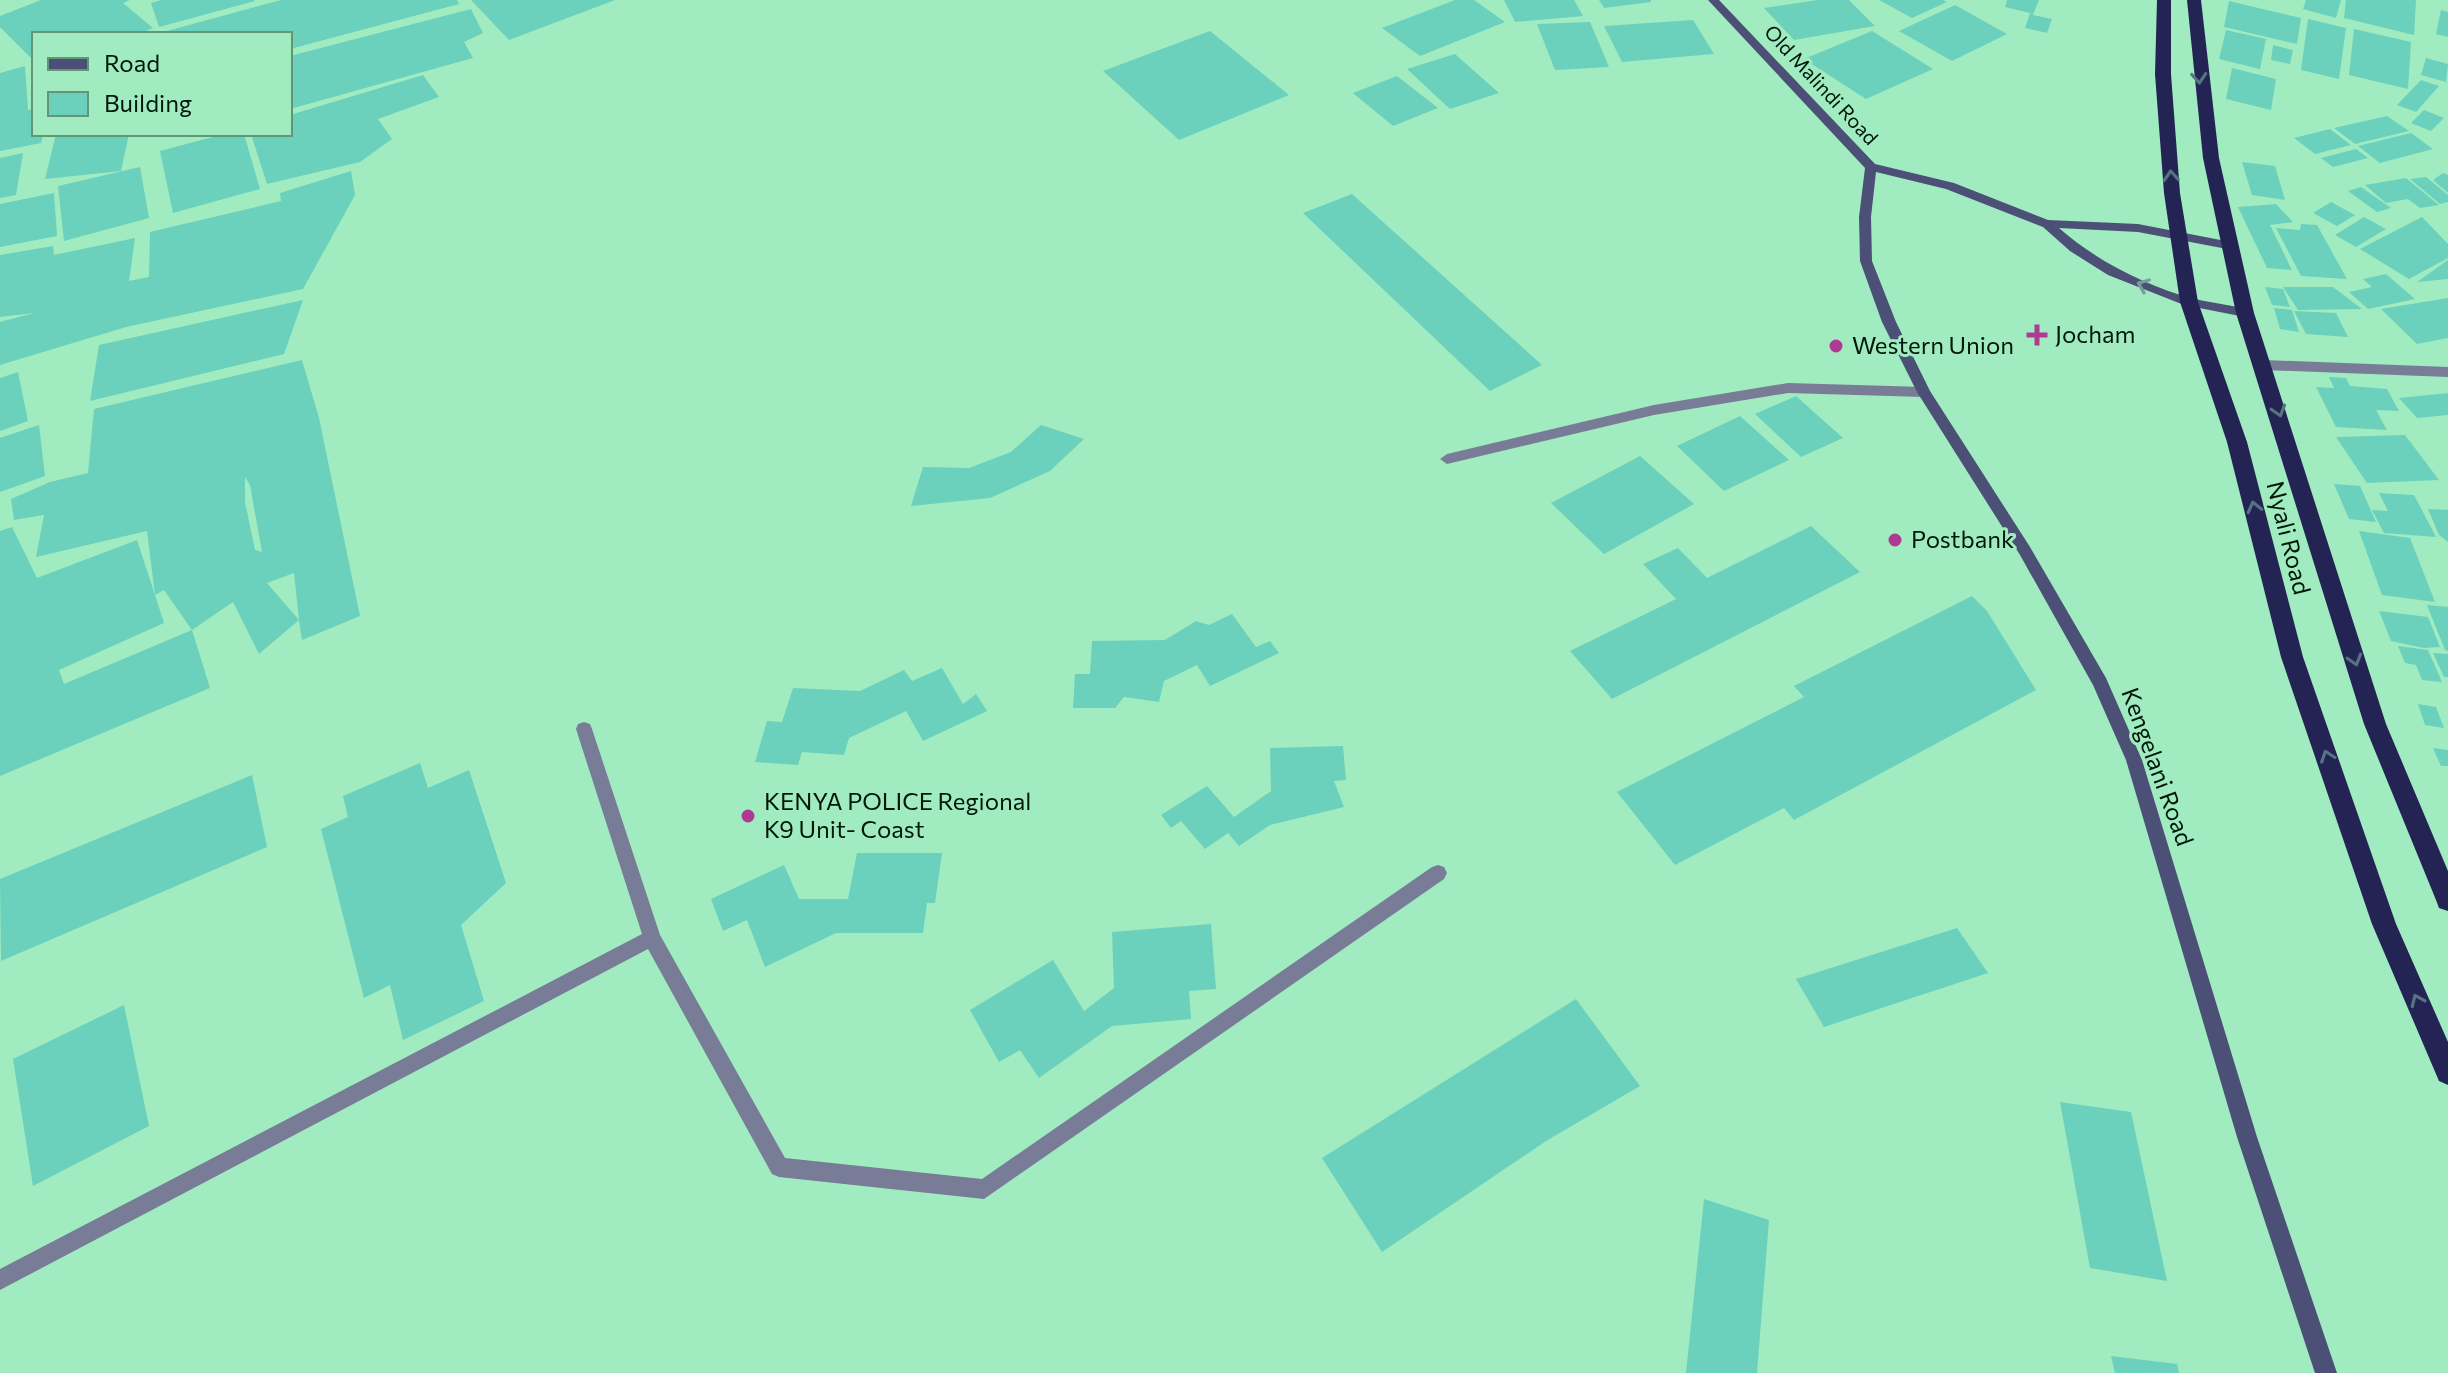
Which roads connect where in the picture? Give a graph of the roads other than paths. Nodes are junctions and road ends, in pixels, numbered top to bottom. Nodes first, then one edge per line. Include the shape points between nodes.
1 (1713, 0) edge
2 (2164, 0) edge
3 (2194, 0) edge
4 (1871, 167) junction
5 (2047, 224) junction
6 (2176, 233) junction
7 (2227, 245) junction
8 (2189, 302) junction
9 (2245, 313) junction
10 (2264, 365) junction
11 (2448, 372) edge
12 (1924, 392) junction
13 (1447, 459) dead end
14 (584, 729) dead end
15 (1438, 873) dead end
16 (2448, 900) edge
17 (652, 938) junction
18 (2448, 1072) edge
19 (0, 1280) edge
20 (2326, 1373) edge

1 - 4 main road, Old Malindi Road
6 -> 2 highway, Nyali Road via 2163,74
3 -> 7 highway, Nyali Road via 2201,113
4 - 5 main road, Old Malindi Road via 1950,186
4 - 12 main road, Kengelani Road via 1866,261
5 - 6 main road, Old Malindi Road via 2084,222
8 -> 5 main road, Old Malindi Road via 2103,267
6 - 7 main road, Old Malindi Road
6 - 8 highway, Nyali Road
7 - 9 highway, Nyali Road
8 - 9 main road, Old Malindi Road
18 -> 8 highway, Nyali Road via 2384,924 2292,657 2237,442
9 - 10 highway, Nyali Road
10 - 11 street
10 -> 16 highway, Nyali Road via 2375,724
12 - 13 street via 1788,388 1654,410
12 - 20 main road, Kengelani Road via 2025,551 2100,683 2134,760 2247,1137
14 - 17 street
15 - 17 street via 984,1189 779,1167
17 - 19 street

